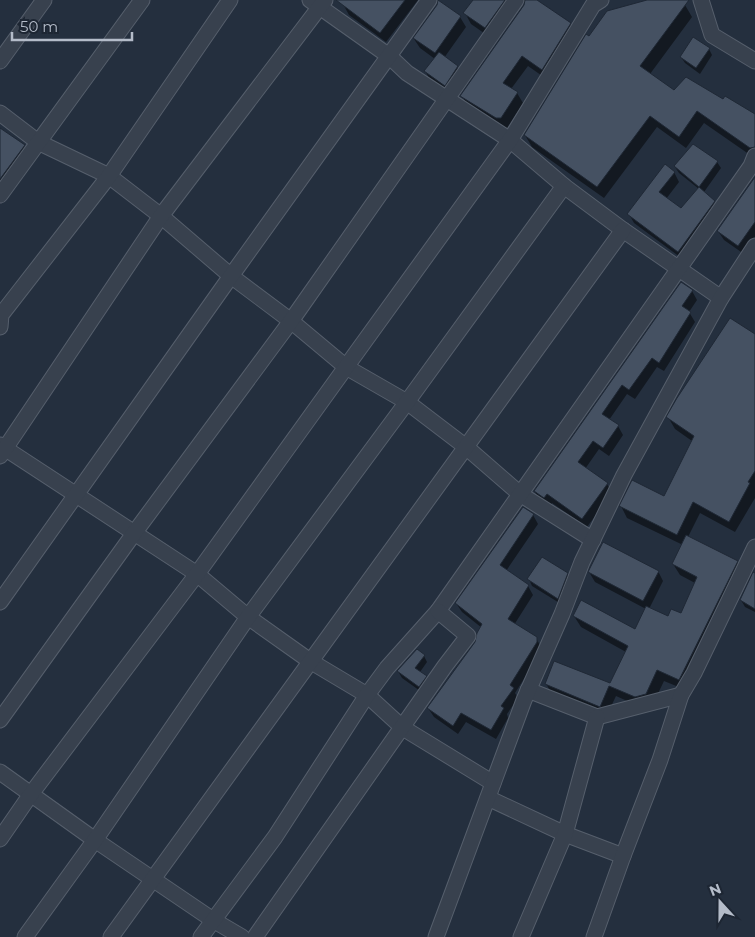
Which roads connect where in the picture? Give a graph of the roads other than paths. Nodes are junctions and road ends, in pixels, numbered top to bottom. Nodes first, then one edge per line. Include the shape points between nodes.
1 (44, 0) edge
2 (142, 0) edge
3 (230, 0) edge
4 (429, 0) edge
5 (516, 0) edge
6 (601, 0) edge
7 (701, 0) edge
8 (319, 2) edge
9 (389, 56) junction
10 (0, 61) edge
11 (755, 61) edge
12 (446, 99) junction
13 (0, 114) edge
14 (510, 140) junction
15 (38, 142) junction
16 (755, 156) edge
17 (109, 176) junction
18 (564, 186) junction
19 (0, 195) edge
20 (161, 216) junction
21 (623, 230) junction
22 (755, 246) edge
23 (678, 268) junction
24 (231, 276) junction
25 (721, 298) junction
26 (291, 321) junction
27 (0, 327) edge
28 (346, 366) junction
29 (407, 402) junction
30 (466, 447) junction
31 (2, 450) edge
32 (76, 494) junction
33 (520, 494) junction
34 (135, 532) junction
35 (593, 540) junction
36 (755, 547) edge
37 (197, 574) junction
38 (0, 602) edge
39 (438, 611) junction
40 (248, 617) junction
41 (310, 661) junction
42 (528, 690) junction
43 (367, 695) junction
44 (681, 695) junction
45 (597, 717) junction
46 (0, 720) edge
47 (403, 728) junction
48 (0, 772) edge
49 (493, 783) junction
50 (31, 794) junction
51 (488, 798) junction
52 (565, 834) junction
53 (0, 839) edge
54 (95, 840) junction
55 (622, 856) junction
56 (154, 879) junction
57 (213, 920) junction
58 (25, 937) edge
59 (111, 937) edge
60 (201, 937) edge
61 (242, 937) edge
62 (256, 937) edge
63 (436, 937) edge
64 (521, 937) edge
65 (594, 937) edge

1 - 10 street
2 - 15 street
3 - 17 street
4 - 9 street
5 - 12 street
6 - 14 street via 593,5
7 - 11 street via 712,35
8 - 9 street
8 - 20 street
9 - 12 street via 407,74
9 - 24 street
12 - 14 street
12 - 26 street
13 - 15 street
14 - 18 street
14 - 28 street
15 - 17 street
15 - 19 street
16 - 23 street
17 - 20 street
17 - 27 street via 1,315
18 - 21 street
18 - 29 street
20 - 24 street
20 - 31 street
21 - 23 street
21 - 30 street
22 - 25 street
23 - 25 street
23 - 33 street
24 - 26 street
24 - 32 street
25 - 35 street via 624,475
26 - 28 street
26 - 34 street
28 - 29 street
28 - 37 street
29 - 30 street
29 - 40 street
30 - 33 street
30 - 41 street
31 - 32 street
32 - 34 street
32 - 38 street
33 - 35 street
33 - 39 street
34 - 37 street
34 - 46 street
35 - 42 street
36 - 44 street
37 - 40 street
37 - 50 street
39 - 43 street
39 - 47 street via 468,636
40 - 41 street
40 - 54 street
41 - 43 street
41 - 56 street
42 - 45 street
42 - 49 street
43 - 47 street
43 - 57 street via 275,837
44 - 45 street
44 - 55 street via 660,760
45 - 52 street
47 - 49 street
47 - 62 street
48 - 50 street
49 - 51 street
50 - 53 street
50 - 54 street
51 - 52 street
51 - 63 street
52 - 55 street
52 - 64 street
54 - 56 street
54 - 58 street
55 - 65 street
56 - 57 street
56 - 59 street
57 - 60 street
57 - 61 street

